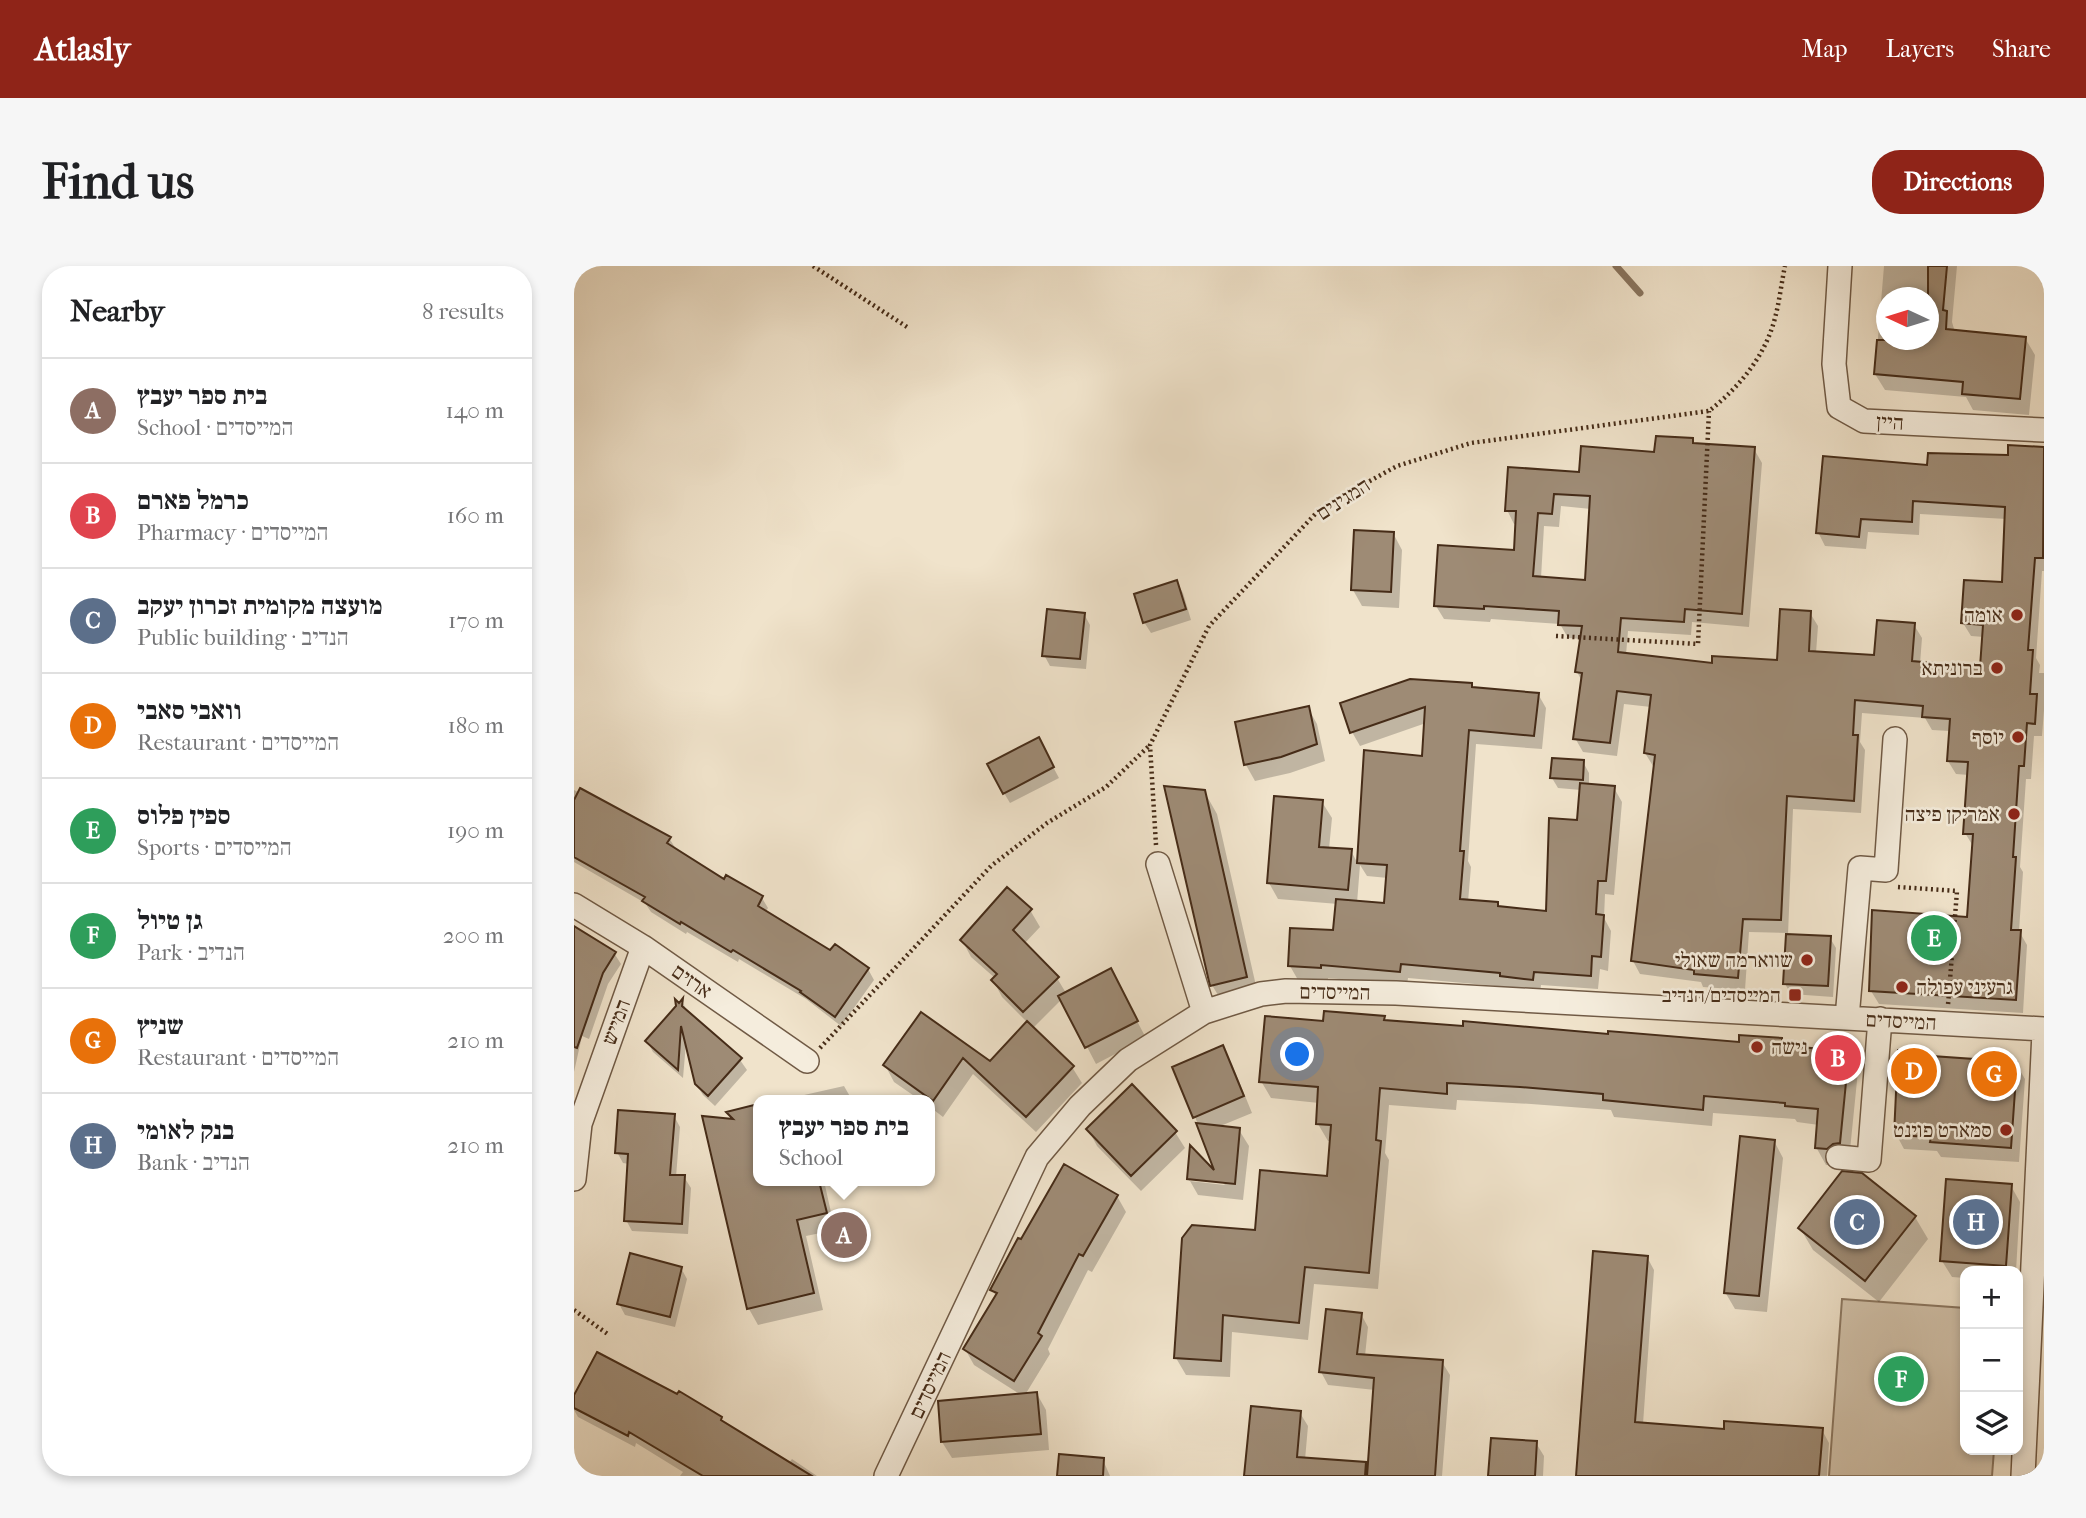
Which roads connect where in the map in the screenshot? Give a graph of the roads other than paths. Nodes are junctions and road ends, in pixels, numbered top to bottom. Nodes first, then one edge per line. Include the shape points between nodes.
1 (1840, 266) edge
2 (2044, 430) edge
3 (1895, 739) dead end
4 (1158, 864) road end
5 (574, 905) edge
6 (643, 947) junction
7 (1204, 1012) junction
8 (1847, 1017) junction
9 (1880, 1019) junction
10 (2044, 1030) edge
11 (807, 1061) road end
12 (1838, 1157) dead end
13 (574, 1179) edge
14 (2037, 1331) edge
15 (889, 1474) edge
16 (2023, 1476) edge

1 - 2 street, היין via 1834,364 1839,407 1864,421
3 - 8 street via 1886,870 1860,868
4 - 7 street
5 - 6 street, ארזים
6 - 11 street, ארזים
6 - 13 street, המייש via 580,1125
7 - 8 street, המייסדים via 1286,991
7 - 15 street, המייסדים via 1128,1060 1080,1106 1037,1157
8 - 9 street, המייסדים
9 - 10 street, המייסדים
9 - 12 street via 1870,1160
10 - 14 street
14 - 16 street

